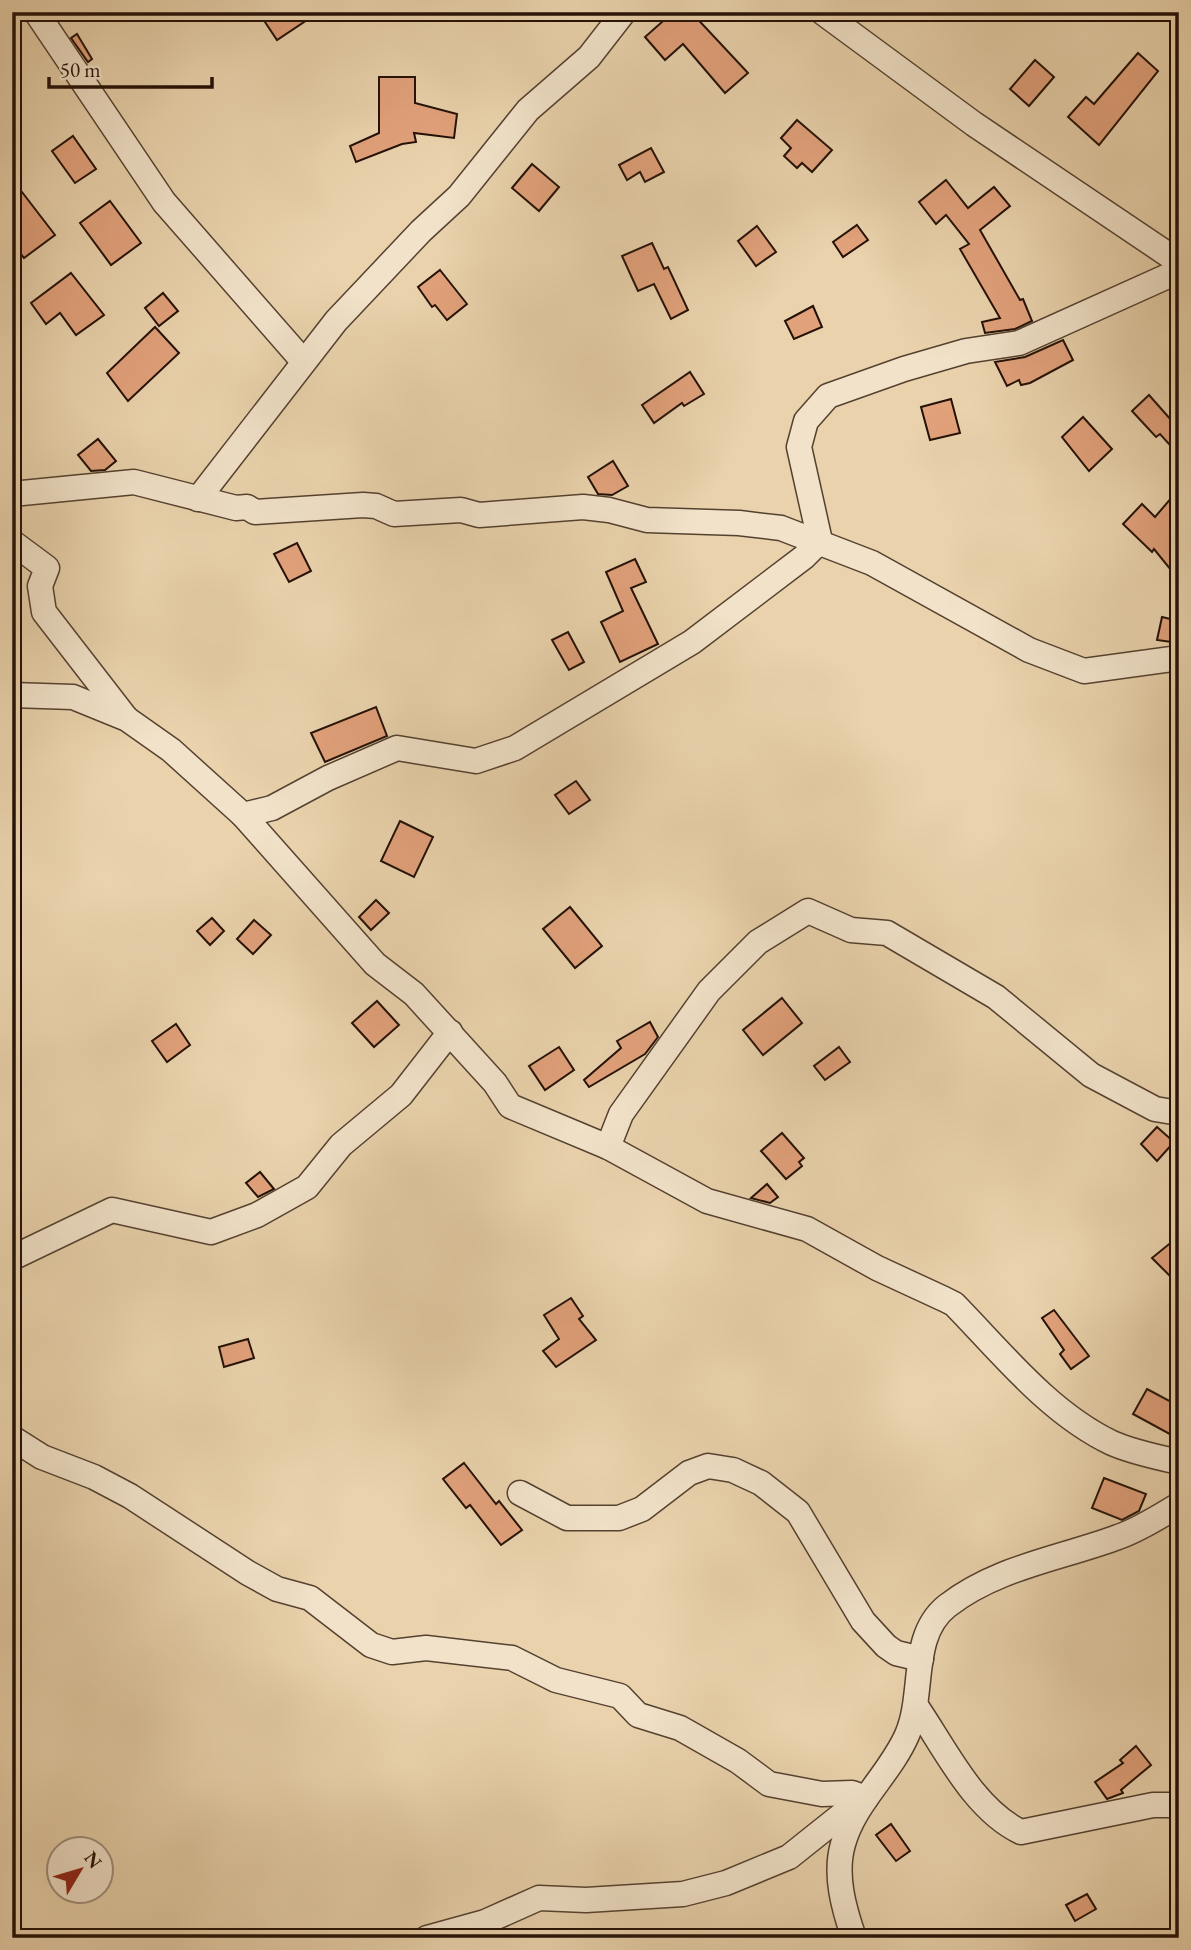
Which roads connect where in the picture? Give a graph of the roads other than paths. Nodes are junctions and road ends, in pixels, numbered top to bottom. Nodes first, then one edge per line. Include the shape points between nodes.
1 (36, 12) edge
2 (624, 12) edge
3 (822, 12) edge
4 (1179, 262) edge
5 (1179, 271) edge
6 (303, 361) junction
7 (12, 494) edge
8 (198, 499) junction
9 (820, 541) junction
10 (12, 542) edge
11 (1179, 658) edge
12 (12, 695) edge
13 (127, 719) junction
14 (243, 815) junction
15 (450, 1032) junction
16 (1179, 1112) edge
17 (608, 1147) junction
18 (12, 1258) edge
19 (12, 1438) edge
20 (1179, 1462) edge
21 (520, 1493) dead end
22 (1179, 1505) edge
23 (922, 1659) junction
24 (916, 1706) junction
25 (866, 1799) junction
26 (1179, 1805) edge
27 (427, 1938) edge
28 (854, 1938) edge

1 - 6 street via 164,202
2 - 6 street via 589,57 528,110 459,196 421,231
3 - 4 street via 974,124
5 - 9 street via 1018,343 966,351 828,397 806,421 799,447
6 - 8 street
7 - 8 street via 134,482
8 - 9 street via 255,512 363,505 394,514 447,510 479,515 583,507 647,520 781,528
9 - 11 street via 872,563 1029,650 1084,671
9 - 14 street via 692,642 515,748 476,761 397,748 272,808
10 - 13 street via 47,568 40,586 44,612
12 - 13 street via 73,697
13 - 14 street via 171,750
14 - 15 street via 375,964 414,994
15 - 17 street via 510,1106
15 - 18 street via 401,1095 341,1145 307,1186 257,1215 211,1232 112,1210
16 - 17 street via 1155,1110 1091,1075 996,997 887,933 852,930 808,911 758,942 709,991 621,1114
17 - 20 street via 707,1201 807,1229 954,1304 1040,1390 1088,1430 1113,1443
19 - 25 street via 42,1457 130,1496 277,1589 310,1598 371,1645 392,1652 426,1648 512,1658 556,1680 620,1696 638,1715 680,1728 769,1784 822,1794 852,1793
21 - 23 street via 567,1518 619,1518 642,1509 689,1473 708,1466 733,1470 761,1483 798,1512 863,1621 896,1653
22 - 23 street via 1120,1537 989,1578 933,1619 926,1631
23 - 24 street
24 - 25 street via 907,1734
24 - 26 street via 985,1805 1021,1832 1153,1805
25 - 27 street via 789,1857 726,1883 683,1894 539,1898 485,1922
25 - 28 street via 842,1846 840,1885

